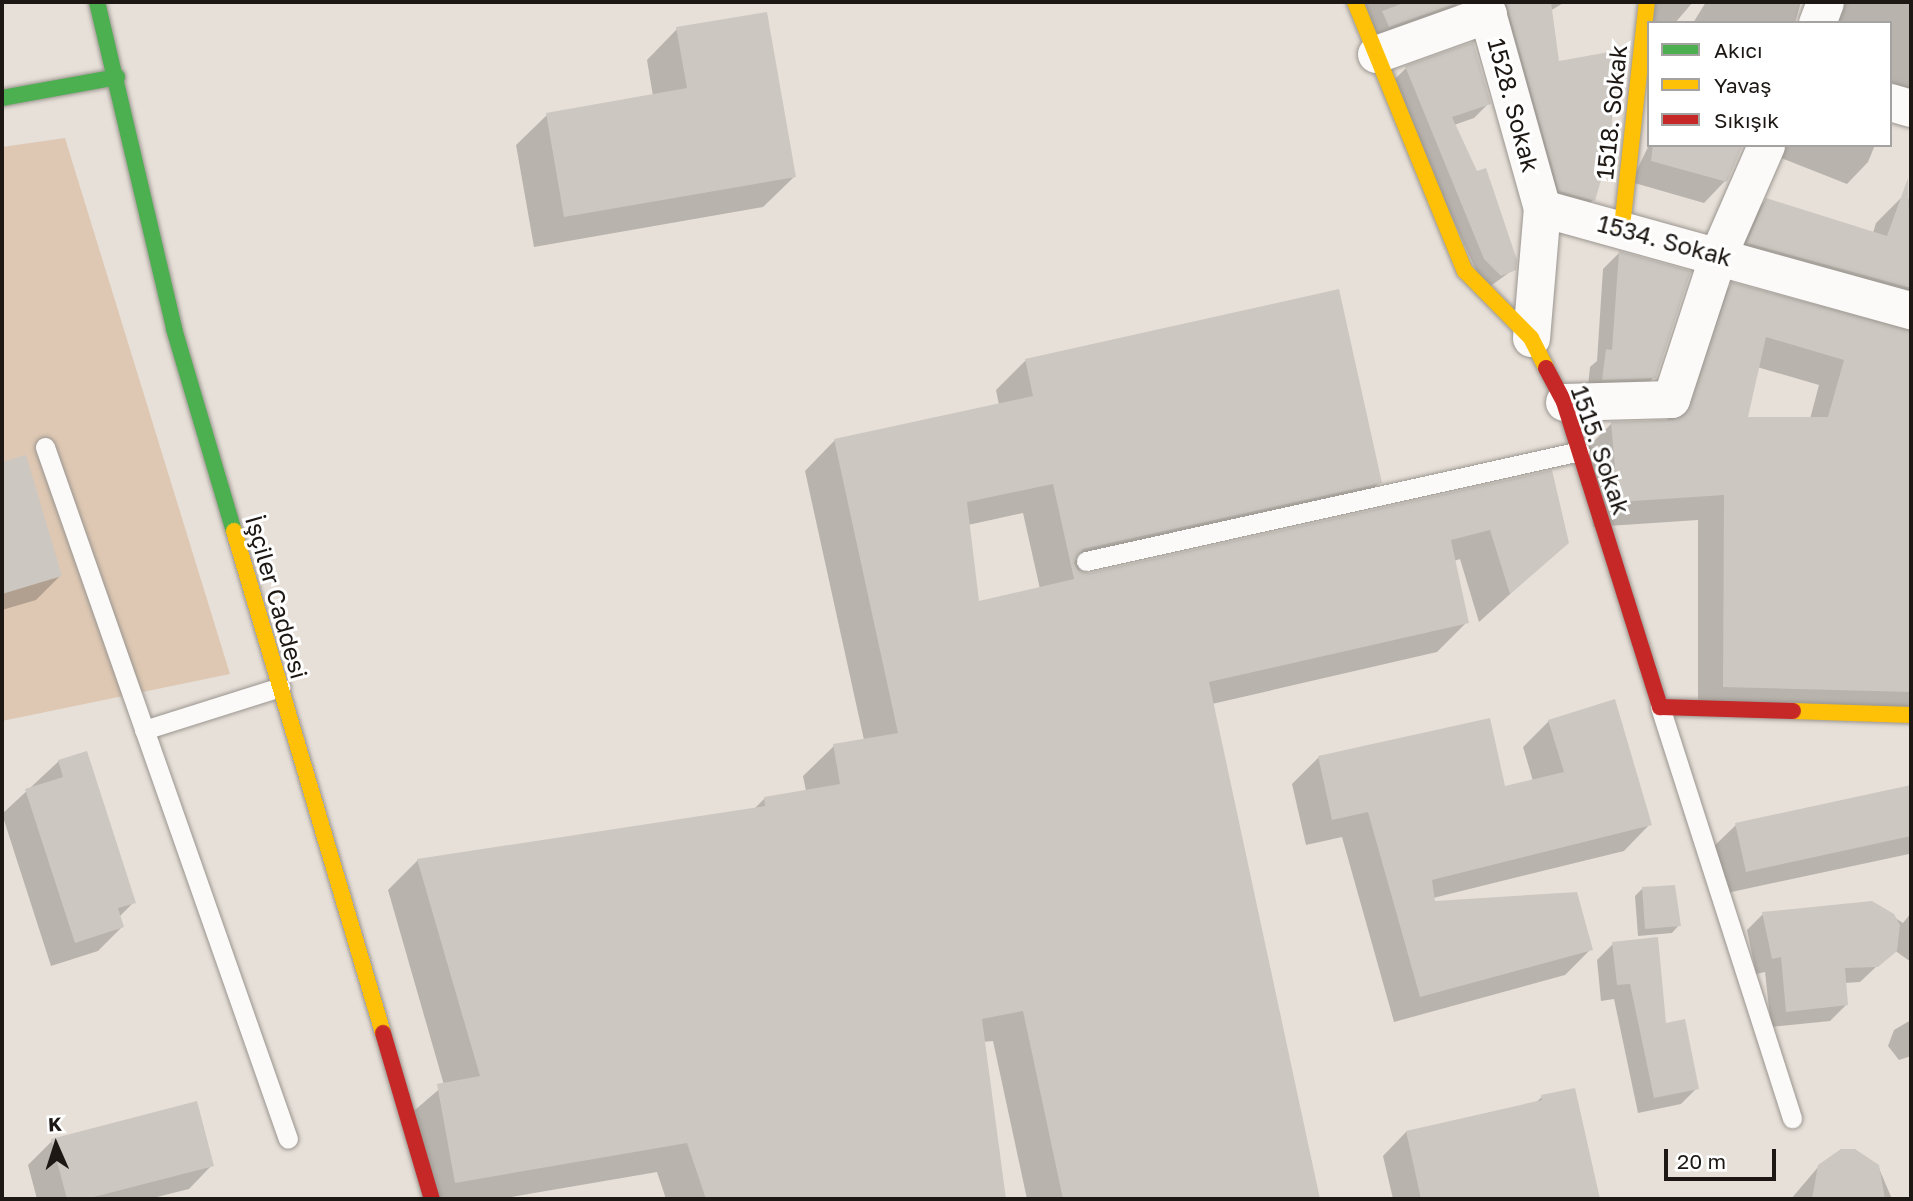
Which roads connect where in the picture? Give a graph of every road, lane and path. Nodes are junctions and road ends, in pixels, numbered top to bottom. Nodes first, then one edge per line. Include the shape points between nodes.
1 (97, 2) edge
2 (1355, 2) edge
3 (1647, 2) edge
4 (1825, 2) edge
5 (1486, 8) edge
6 (1818, 21) edge
7 (1646, 25) edge
8 (1376, 54) junction
9 (117, 77) junction
10 (2, 98) edge
11 (1892, 103) edge
12 (1911, 108) edge
13 (1765, 147) edge
14 (1542, 208) junction
15 (1622, 227) junction
16 (1718, 255) junction
17 (1911, 310) edge
18 (1531, 338) junction
19 (1564, 402) junction
20 (45, 447) dead end
21 (1580, 451) junction
22 (1086, 561) dead end
23 (280, 687) junction
24 (1660, 707) junction
25 (1911, 715) edge
26 (144, 730) junction
27 (1792, 1118) dead end
28 (288, 1139) dead end
29 (432, 1199) edge

1 - 9 street, İşçiler Caddesi
2 - 8 street, 1515. Sokak
3 - 7 street, 1518. Sokak
4 - 6 street
5 - 8 street
5 - 14 street, 1528. Sokak
7 - 15 street, 1518. Sokak
8 - 18 street, 1515. Sokak via 1465,271
9 - 10 street
9 - 23 street, İşçiler Caddesi via 174,329
11 - 12 street
13 - 16 street
14 - 15 street, 1534. Sokak
14 - 18 street
15 - 16 street, 1534. Sokak
16 - 17 street, 1534. Sokak
16 - 19 street via 1671,399
18 - 19 street, 1515. Sokak
19 - 21 street, 1515. Sokak
20 - 26 lane
21 - 22 lane
21 - 24 street, 1515. Sokak
23 - 26 lane
23 - 29 street, İşçiler Caddesi
24 - 25 street
24 - 27 lane
26 - 28 lane

